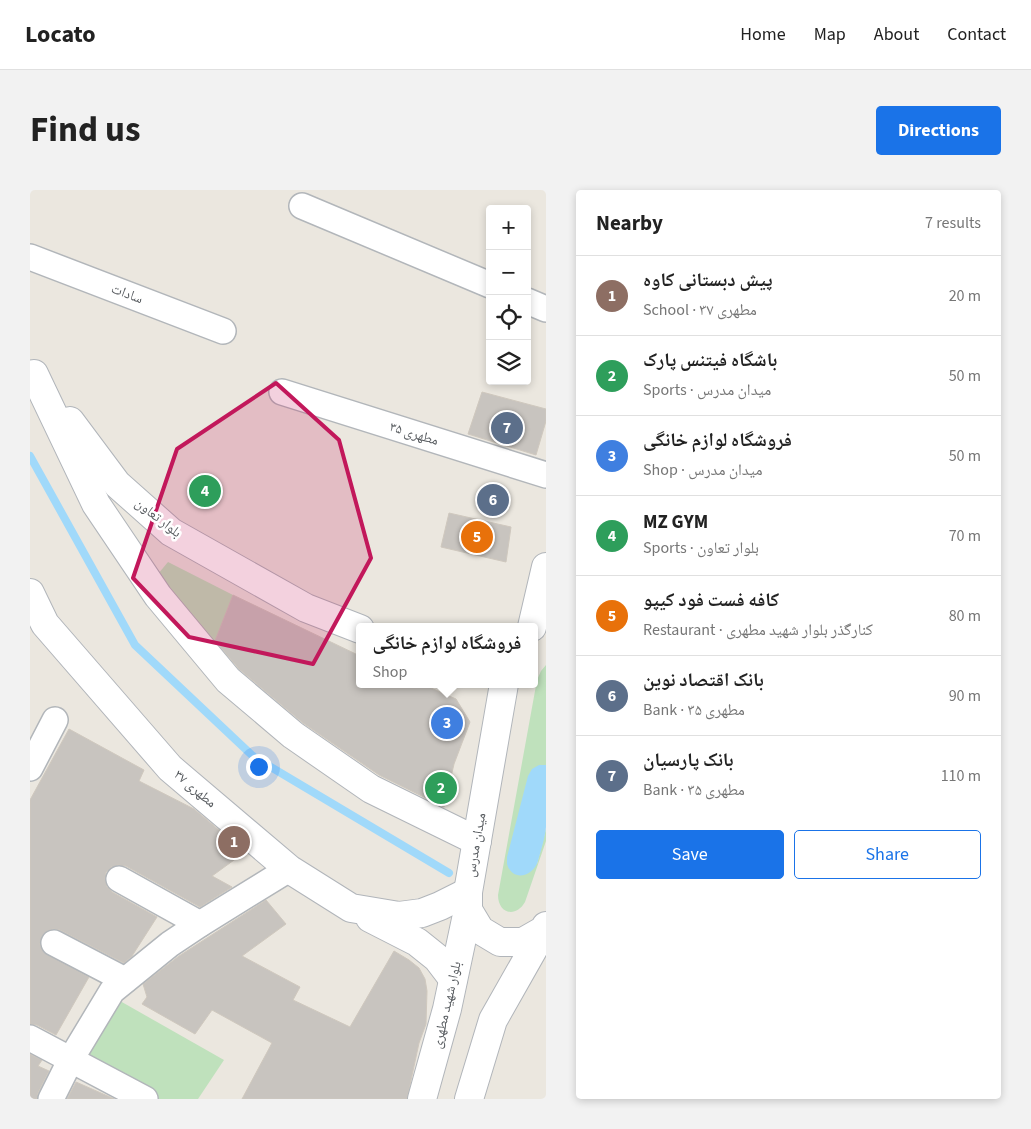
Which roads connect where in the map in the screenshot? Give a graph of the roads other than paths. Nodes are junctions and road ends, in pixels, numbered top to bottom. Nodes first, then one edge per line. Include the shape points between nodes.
1 (302, 206) dead end
2 (30, 257) edge
3 (486, 283) edge
4 (531, 303) edge
5 (546, 309) edge
6 (223, 332) dead end
7 (32, 370) edge
8 (282, 392) dead end
9 (546, 475) edge
10 (546, 567) edge
11 (30, 593) edge
12 (546, 612) edge
13 (533, 623) edge
14 (538, 625) edge
15 (356, 627) edge
16 (502, 688) edge
17 (55, 720) dead end
18 (32, 760) edge
19 (477, 840) junction
20 (289, 868) junction
21 (119, 879) dead end
22 (468, 901) junction
23 (351, 908) junction
24 (200, 924) junction
25 (545, 928) edge
26 (54, 943) dead end
27 (453, 979) junction
28 (125, 980) junction
29 (30, 1038) edge
30 (71, 1059) junction
31 (51, 1099) edge
32 (145, 1099) edge
33 (422, 1099) edge
34 (469, 1099) edge

1 - 3 street
2 - 6 street, سادات
4 - 5 street
7 - 15 street, بلوار تعاون via 117,484 171,532 306,608
7 - 19 street via 96,504 158,596 228,680 293,735 371,789
8 - 9 street, مطهری ۳۵
10 - 13 street
11 - 20 street, مطهری ۳۷ via 45,624 170,768
12 - 14 street
16 - 19 street, میدان مدرس
17 - 18 street
19 - 22 street, میدان مدرس
20 - 23 street, مطهری ۳۷
20 - 24 street
21 - 24 street
22 - 23 street, مطهری ۳۷ via 398,916
22 - 25 street via 480,930 500,942 523,942
22 - 27 street, بلوار شهید مطهری
23 - 27 street via 417,942 437,958
24 - 28 street
25 - 34 street via 493,1020
26 - 28 street
27 - 33 street, بلوار شهید مطهری
28 - 30 street via 112,991
29 - 30 street
30 - 31 street
30 - 32 street

